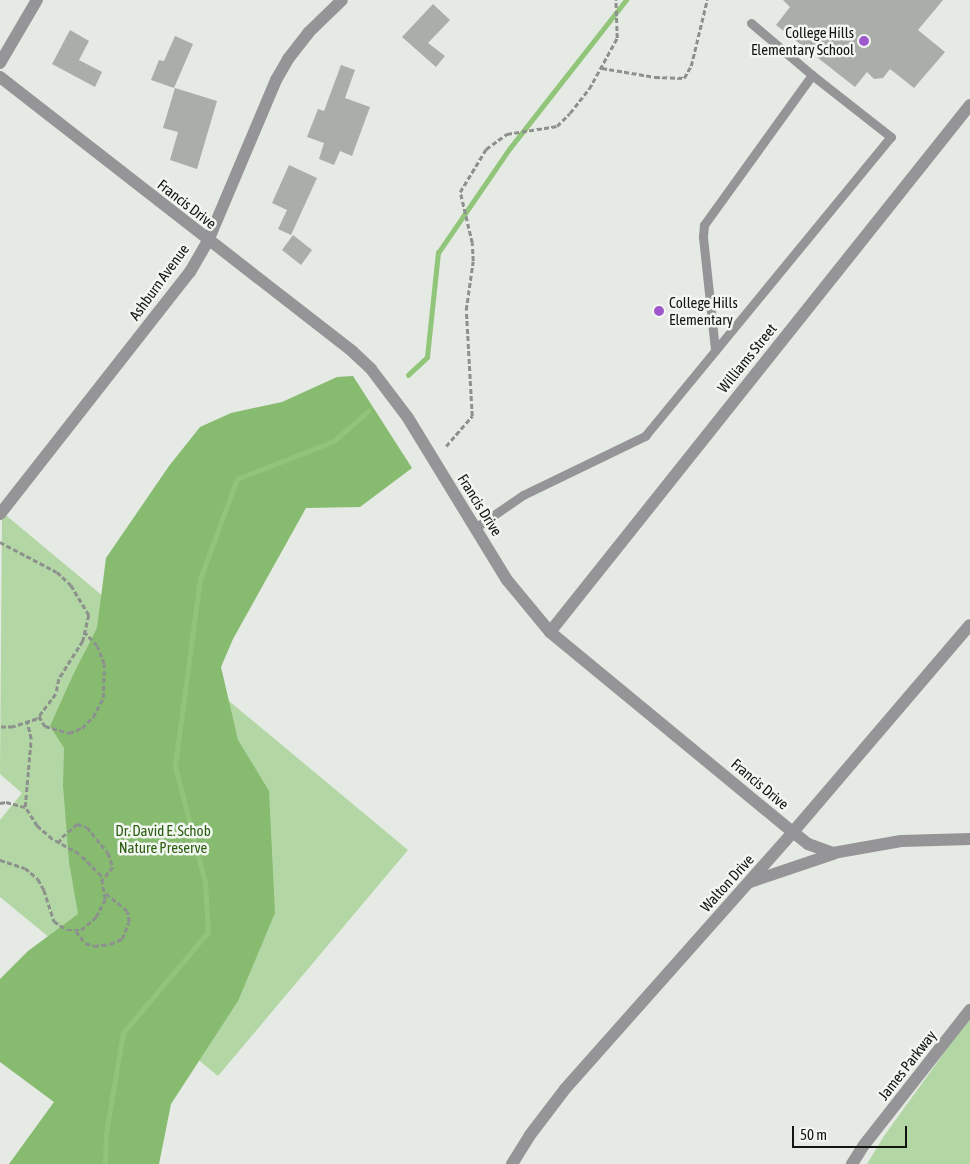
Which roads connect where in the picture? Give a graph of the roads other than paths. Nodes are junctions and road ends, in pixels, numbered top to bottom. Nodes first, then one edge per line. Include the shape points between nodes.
1 (37, 0) edge
2 (342, 0) edge
3 (751, 24) dead end
4 (0, 63) edge
5 (812, 75) junction
6 (0, 77) edge
7 (970, 105) edge
8 (208, 241) junction
9 (715, 350) junction
10 (0, 514) edge
11 (475, 528) junction
12 (970, 625) edge
13 (550, 632) junction
14 (793, 832) junction
15 (970, 839) edge
16 (834, 853) junction
17 (748, 883) junction
18 (970, 1010) edge
19 (512, 1164) edge
20 (852, 1164) edge

1 - 4 street
2 - 8 street, Ashburn Avenue via 308,33 276,80
3 - 5 lane
5 - 9 lane via 704,225
5 - 9 lane via 891,137
6 - 8 street, Francis Drive
7 - 13 street, Williams Street
8 - 10 street, Ashburn Avenue via 190,272
8 - 11 street, Francis Drive via 371,369 408,418
9 - 11 lane via 644,436 523,495
11 - 13 street, Francis Drive via 507,580
12 - 14 street, Walton Drive
13 - 14 street, Francis Drive
14 - 16 street, Francis Drive via 808,844
14 - 17 street, Walton Drive
15 - 16 street, Francis Drive via 901,841
16 - 17 street
17 - 19 street, Walton Drive via 565,1089
18 - 20 street, James Parkway

